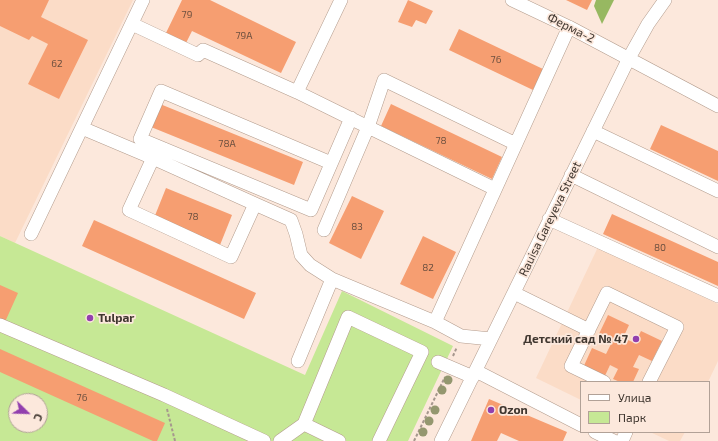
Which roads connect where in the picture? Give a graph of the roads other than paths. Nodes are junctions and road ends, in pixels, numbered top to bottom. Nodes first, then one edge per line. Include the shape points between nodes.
1 (143, 0) edge
2 (341, 0) edge
3 (512, 0) edge
4 (665, 0) edge
5 (132, 24) junction
6 (569, 27) junction
7 (629, 58) junction
8 (297, 92) junction
9 (718, 106) edge
10 (351, 118) junction
11 (368, 127) junction
12 (82, 128) junction
13 (593, 131) junction
14 (516, 144) junction
15 (153, 158) junction
16 (331, 163) junction
17 (571, 175) junction
18 (495, 189) junction
19 (718, 191) edge
20 (255, 204) junction
21 (549, 219) junction
22 (324, 230) dead end
23 (31, 234) dead end
24 (718, 247) edge
25 (332, 279) junction
26 (514, 293) junction
27 (718, 296) edge
28 (435, 322) junction
29 (0, 325) edge
30 (589, 330) junction
31 (491, 339) junction
32 (298, 361) dead end
33 (444, 365) road end
34 (475, 374) junction
35 (602, 381) edge
36 (650, 381) edge
37 (304, 424) junction
38 (580, 425) edge
39 (597, 433) edge
40 (264, 441) edge
41 (280, 441) edge
42 (340, 441) edge
43 (379, 441) edge
44 (441, 441) edge
45 (614, 441) edge

1 - 5 street
2 - 8 street
3 - 6 street, Ферма-2
4 - 7 street, Rauisa Gareyeva Street
5 - 8 street via 198,55 203,50
5 - 12 street
6 - 7 street, Ферма-2
6 - 14 street
7 - 9 street, Ферма-2
7 - 13 street, Rauisa Gareyeva Street
8 - 10 street
10 - 11 street
10 - 16 street
11 - 14 street via 384,80
11 - 18 street
11 - 22 street
12 - 15 street
12 - 23 street
13 - 17 street, Rauisa Gareyeva Street
13 - 19 street
14 - 18 street
15 - 20 street
15 - 20 street via 129,210 231,257
16 - 16 street via 161,91 140,139 311,210
17 - 21 street, Rauisa Gareyeva Street
17 - 24 street
18 - 28 street
20 - 25 street via 291,220 301,255 310,265
21 - 26 street, Rauisa Gareyeva Street
21 - 27 street
25 - 28 street
25 - 32 street
26 - 30 street
26 - 31 street, Rauisa Gareyeva Street
28 - 31 street via 461,336
29 - 40 street
30 - 35 street via 571,366
30 - 36 street via 607,293 676,327
31 - 34 street, Rauisa Gareyeva Street
33 - 34 street
34 - 38 street
34 - 44 street, Rauisa Gareyeva Street
37 - 41 street
37 - 42 street
37 - 43 street via 348,317 422,352
39 - 45 street

